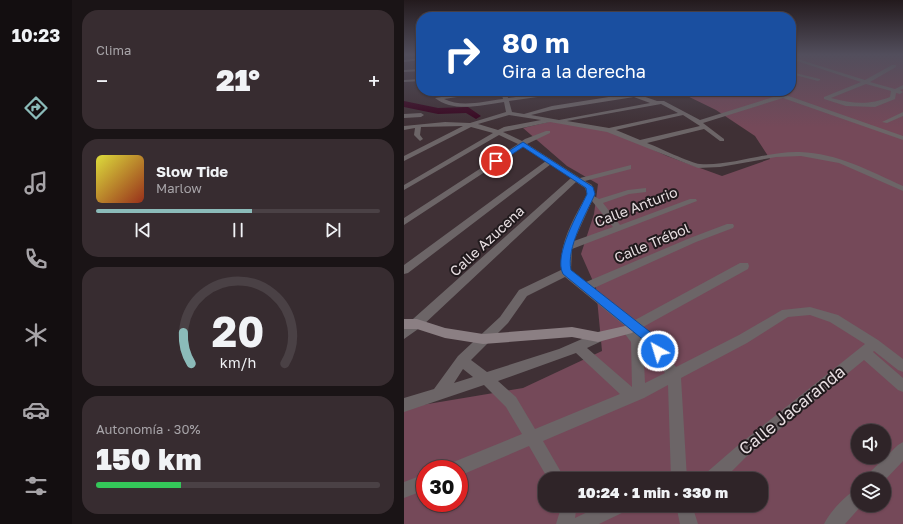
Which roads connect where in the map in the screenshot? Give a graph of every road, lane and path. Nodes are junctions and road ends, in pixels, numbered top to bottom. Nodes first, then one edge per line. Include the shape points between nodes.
1 (813, 78) edge
2 (855, 78) edge
3 (872, 78) edge
4 (416, 80) edge
5 (818, 80) dead end
6 (404, 81) edge
7 (866, 82) junction
8 (903, 88) edge
9 (894, 91) junction
10 (903, 94) edge
11 (454, 96) edge
12 (506, 96) edge
13 (542, 96) edge
14 (621, 96) edge
15 (639, 96) edge
16 (615, 97) joint
17 (507, 101) junction
18 (656, 103) junction
19 (570, 105) junction
20 (510, 113) junction
21 (684, 113) junction
22 (903, 114) edge
23 (421, 115) dead end
24 (525, 115) junction
25 (404, 116) edge
26 (536, 117) junction
27 (579, 117) junction
28 (554, 121) junction
29 (885, 122) dead end
30 (608, 123) junction
31 (469, 125) junction
32 (527, 125) junction
33 (702, 125) junction
34 (418, 126) junction
35 (404, 128) edge
36 (499, 132) junction
37 (548, 132) dead end
38 (902, 137) edge
39 (420, 139) dead end
40 (722, 140) dead end
41 (642, 142) junction
42 (523, 144) junction
43 (404, 159) edge
44 (550, 161) junction
45 (628, 166) dead end
46 (578, 179) junction
47 (404, 188) edge
48 (903, 189) edge
49 (643, 190) dead end
50 (591, 194) junction
51 (693, 201) dead end
52 (598, 202) junction
53 (404, 222) edge
54 (730, 226) dead end
55 (619, 229) junction
56 (568, 248) junction
57 (744, 266) dead end
58 (404, 270) edge
59 (566, 272) junction
60 (586, 287) junction
61 (404, 324) edge
62 (417, 324) junction
63 (631, 328) junction
64 (404, 334) edge
65 (598, 337) junction
66 (483, 339) junction
67 (577, 347) junction
68 (869, 348) junction
69 (462, 360) junction
70 (903, 366) edge
71 (674, 375) junction
72 (486, 379) junction
73 (903, 386) edge
74 (438, 394) junction
75 (635, 395) junction
76 (404, 404) edge
77 (534, 438) junction
78 (903, 450) edge
79 (468, 465) edge
80 (553, 472) edge
81 (677, 472) edge
82 (720, 472) edge
83 (882, 472) edge
84 (416, 485) edge
85 (404, 490) edge
86 (851, 505) edge
87 (568, 512) edge
88 (606, 512) edge
89 (686, 512) edge
90 (565, 524) edge
91 (581, 524) edge
92 (689, 524) edge
93 (833, 524) edge

1 - 5 street
2 - 7 street
3 - 7 street
4 - 6 street
7 - 9 street
7 - 9 street via 826,98 846,104 875,105 893,98
8 - 9 street
9 - 10 street
11 - 17 street via 438,98 450,104 466,105
12 - 17 street
13 - 17 street
14 - 16 street
15 - 18 street
16 - 19 street
17 - 20 street
18 - 21 street via 667,103
18 - 30 street
19 - 24 street
19 - 27 street
20 - 24 street
20 - 31 street
21 - 30 street
21 - 33 street
22 - 29 street
23 - 25 street
24 - 26 street
26 - 28 street
26 - 32 street
27 - 28 street
27 - 30 street
28 - 30 street
28 - 32 street
30 - 41 street
31 - 34 street
31 - 36 street
31 - 43 street
32 - 36 street
33 - 38 street via 783,96
33 - 40 street
33 - 41 street
34 - 35 street
34 - 39 street via 417,135
36 - 42 street
36 - 47 street
37 - 42 street
41 - 48 street via 698,166 720,165 776,155 801,154 823,157 841,161
42 - 44 street
42 - 53 street
44 - 46 street
44 - 58 street
45 - 46 street
46 - 50 street via 589,187
46 - 62 street, Calle Azucena
49 - 52 street
50 - 52 street
50 - 56 street
51 - 55 street, Calle Anturio
52 - 55 street
54 - 60 street, Calle Trébol
55 - 56 street, Calle Anturio
56 - 59 street
57 - 63 street
59 - 60 street
59 - 66 street via 523,293 504,320
60 - 63 street
61 - 62 street
62 - 64 street, Calle Azucena
62 - 66 street via 445,333
63 - 65 street
63 - 71 street via 650,339
63 - 75 street via 637,341
65 - 66 street via 572,332
65 - 67 street
66 - 69 street
67 - 72 street
67 - 75 street
68 - 70 street
68 - 71 street via 834,318 810,311 786,313
68 - 73 street
68 - 82 street, Calle Jacaranda
69 - 72 street
69 - 74 street
71 - 75 street
71 - 81 street
72 - 74 street
72 - 77 street via 511,402
74 - 76 street
75 - 77 street
77 - 79 street
77 - 80 street
78 - 83 street
84 - 85 street
86 - 93 street
87 - 90 street
88 - 91 street
89 - 92 street

